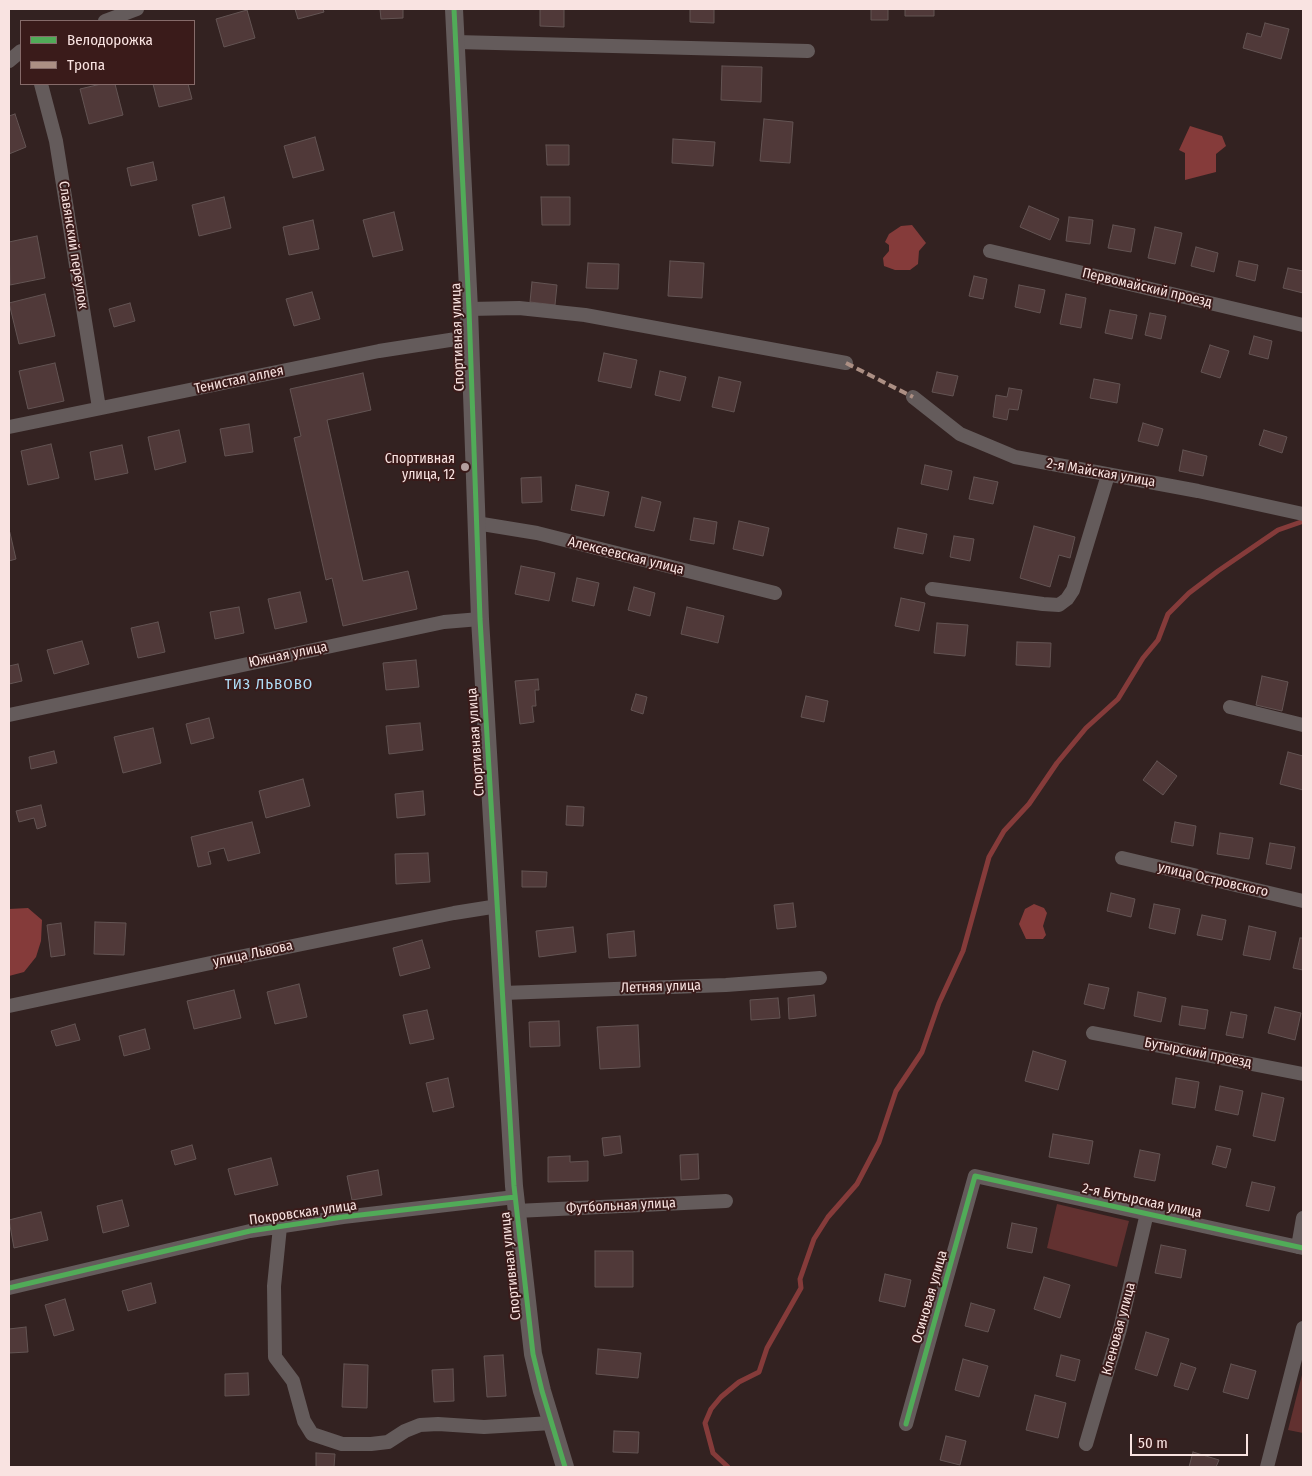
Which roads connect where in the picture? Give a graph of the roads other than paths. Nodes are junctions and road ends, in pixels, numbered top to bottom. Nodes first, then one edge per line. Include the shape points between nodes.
1 (137, 9) edge
2 (454, 9) edge
3 (108, 20) edge
4 (456, 42) junction
5 (808, 51) dead end
6 (20, 52) edge
7 (9, 61) edge
8 (41, 85) edge
9 (990, 252) dead end
10 (469, 309) junction
11 (1303, 325) edge
12 (469, 337) junction
13 (846, 363) dead end
14 (913, 398) dead end
15 (99, 408) junction
16 (9, 427) edge
17 (1108, 474) junction
18 (1303, 514) edge
19 (476, 523) junction
20 (932, 588) dead end
21 (775, 593) dead end
22 (480, 619) junction
23 (1230, 707) dead end
24 (9, 715) edge
25 (1303, 725) edge
26 (1122, 858) dead end
27 (1303, 901) edge
28 (498, 906) junction
29 (820, 978) dead end
30 (503, 993) junction
31 (9, 1006) edge
32 (1093, 1032) dead end
33 (1303, 1074) edge
34 (975, 1176) joint
35 (726, 1201) dead end
36 (516, 1204) junction
37 (1147, 1214) junction
38 (1303, 1218) edge
39 (280, 1227) junction
40 (1300, 1247) edge
41 (9, 1288) edge
42 (1303, 1328) edge
43 (552, 1423) junction
44 (906, 1424) dead end
45 (1086, 1444) dead end
46 (565, 1467) edge
47 (1267, 1467) edge

1 - 3 street
2 - 4 street, Спортивная улица
4 - 5 street
4 - 10 street, Спортивная улица
6 - 7 street
8 - 15 street, Славянский переулок via 56,141
9 - 11 street, Первомайский проезд
10 - 12 street, Спортивная улица
10 - 13 street via 519,308 584,315
12 - 15 street, Тенистая аллея via 379,350
12 - 19 street, Спортивная улица
14 - 17 street, 2-я Майская улица via 960,434 986,446 1029,460
15 - 16 street, Тенистая аллея
17 - 18 street, 2-я Майская улица
17 - 20 street via 1073,590 1059,605
19 - 21 street, Алексеевская улица via 537,534
19 - 22 street, Спортивная улица
22 - 24 street, Южная улица via 444,622
22 - 28 street, Спортивная улица
23 - 25 street
26 - 27 street, улица Островского
28 - 30 street, Спортивная улица
28 - 31 street, улица Львова
29 - 30 street, Летняя улица via 726,985
30 - 36 street, Спортивная улица
32 - 33 street, Бутырский проезд
34 - 37 street, 2-я Бутырская улица
34 - 44 street, Осиновая улица
35 - 36 street, Футбольная улица
36 - 39 street, Покровская улица
36 - 43 street, Спортивная улица via 533,1354
37 - 40 street, 2-я Бутырская улица
37 - 45 street, Кленовая улица via 1120,1329
38 - 40 street
39 - 41 street, Покровская улица via 250,1231
39 - 43 street via 274,1286 276,1358 294,1381 304,1421 312,1434 342,1444 371,1444 388,1442 420,1425 484,1427
42 - 47 street
43 - 46 street, Спортивная улица

